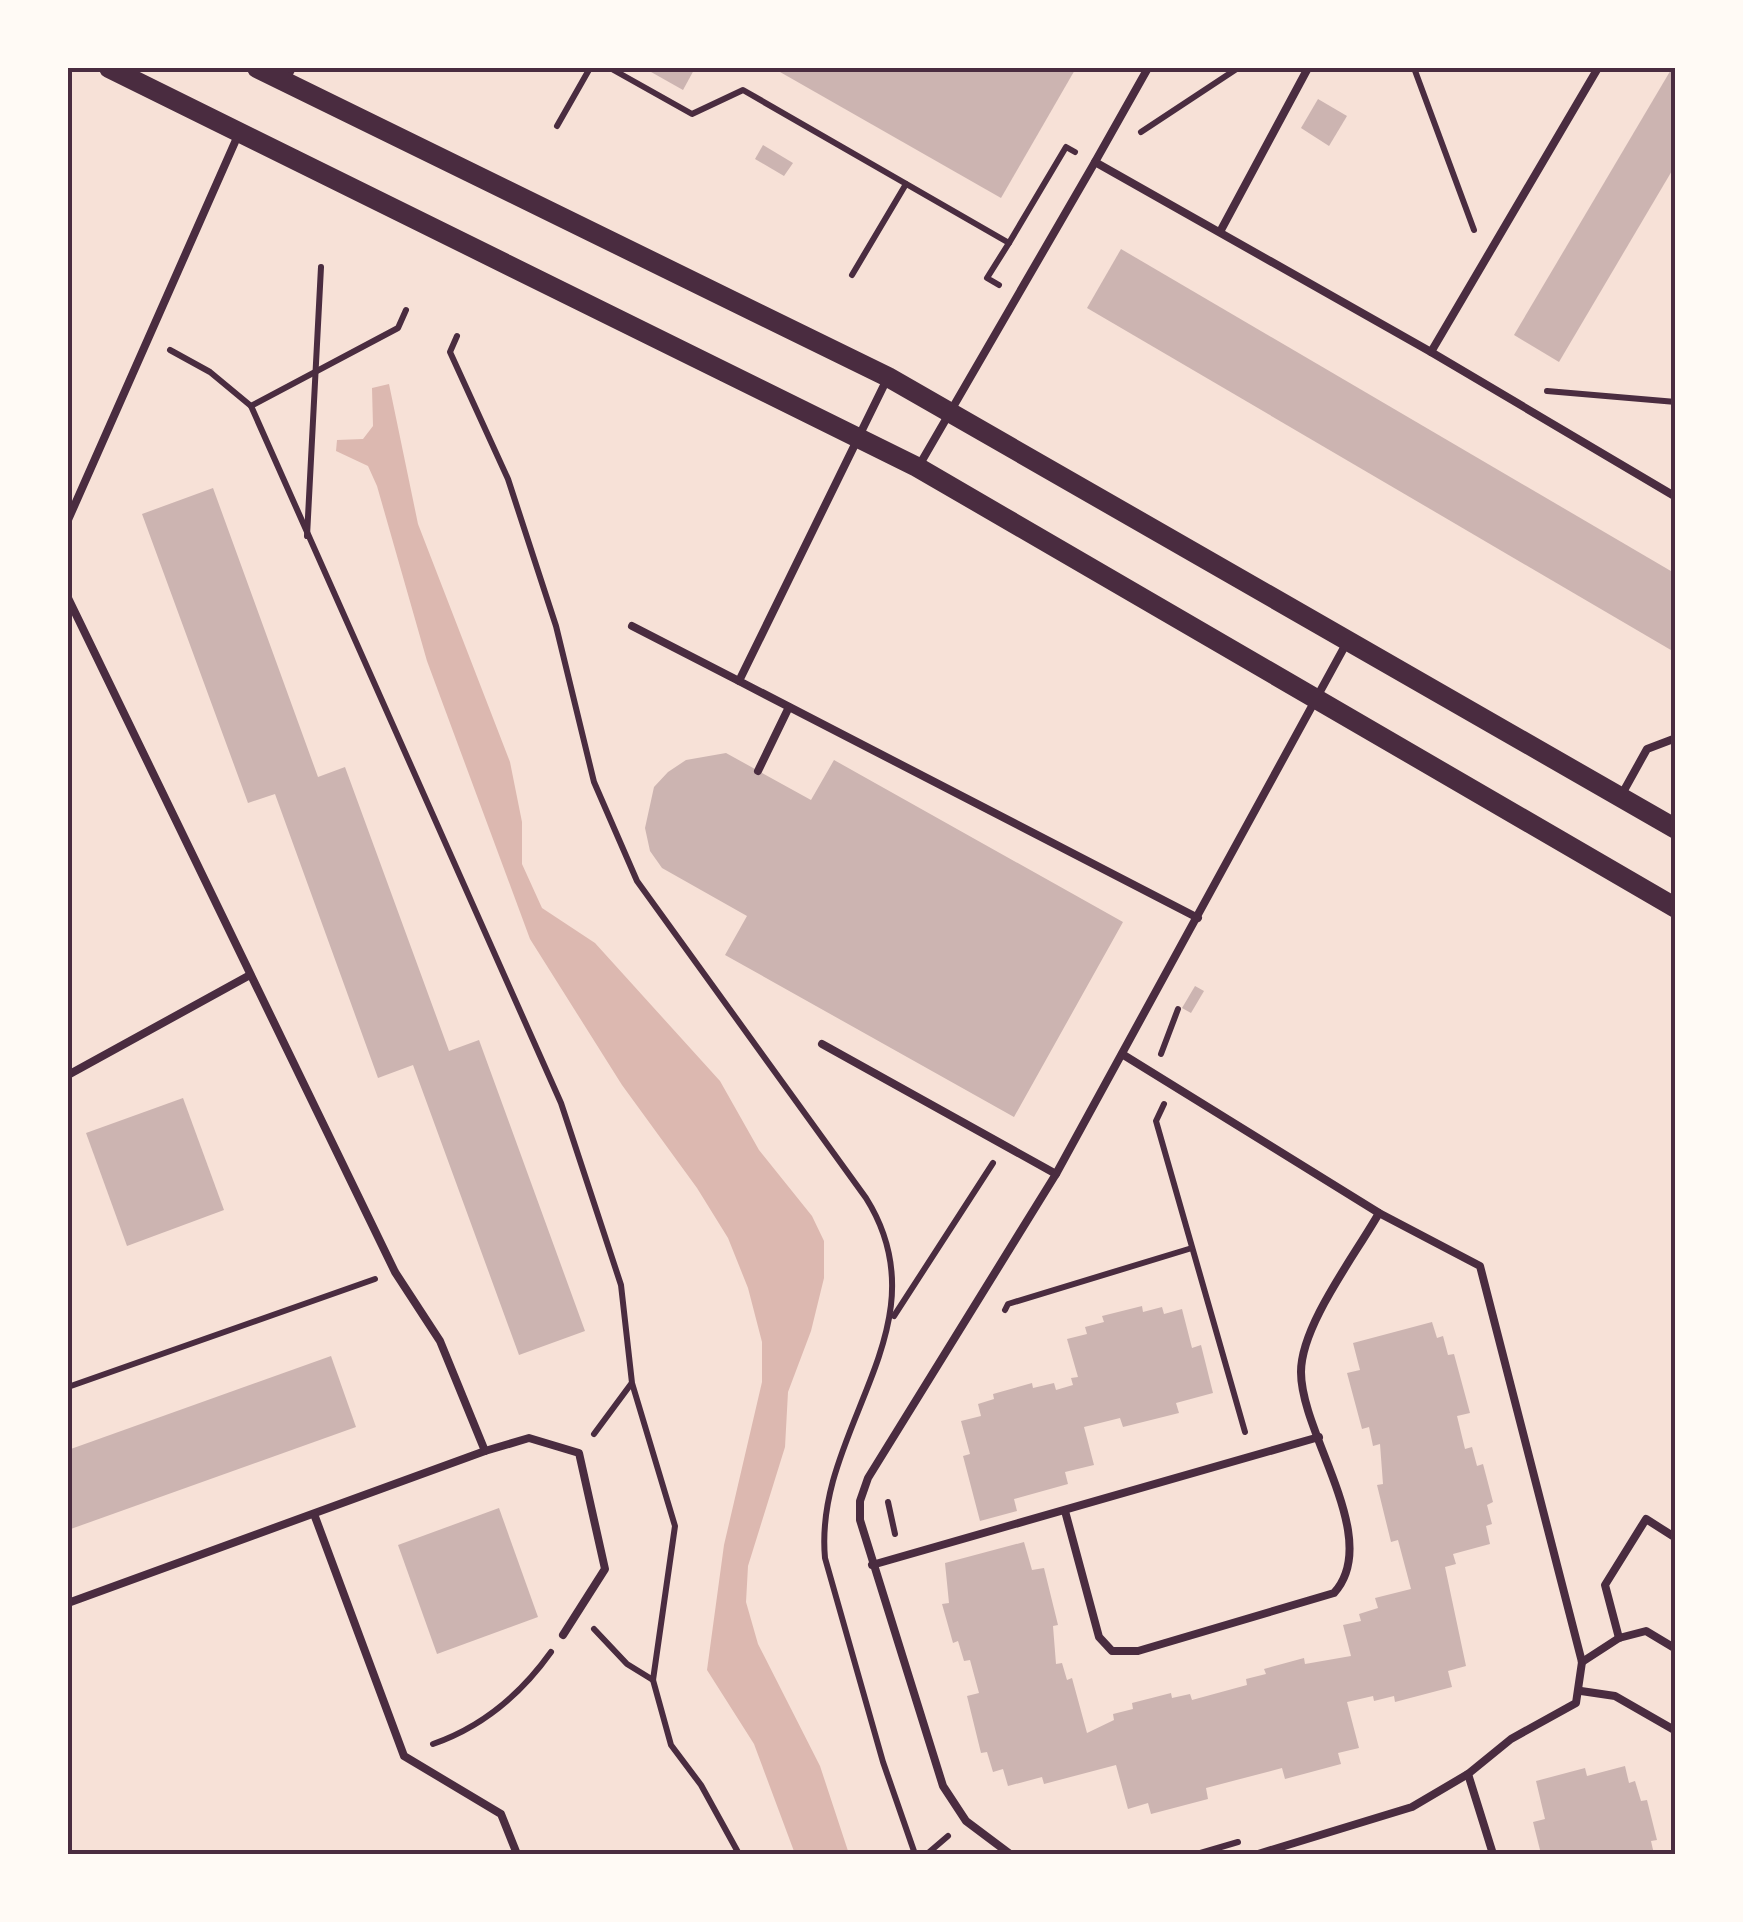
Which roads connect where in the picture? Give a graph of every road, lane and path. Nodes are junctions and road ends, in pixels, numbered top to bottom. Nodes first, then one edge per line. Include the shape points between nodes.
1 (109, 68) edge
2 (257, 68) edge
3 (590, 68) edge
4 (610, 68) edge
5 (1148, 68) edge
6 (1238, 68) edge
7 (1308, 68) edge
8 (1414, 68) edge
9 (1598, 68) edge
10 (288, 74) edge
11 (557, 126) dead end
12 (239, 133) junction
13 (1066, 147) dead end
14 (1095, 162) junction
15 (906, 184) junction
16 (1220, 230) junction
17 (1009, 242) junction
18 (1485, 261) junction
19 (321, 268) dead end
20 (852, 276) dead end
21 (994, 282) dead end
22 (406, 310) dead end
23 (456, 336) dead end
24 (148, 340) junction
25 (1431, 352) junction
26 (315, 374) junction
27 (888, 378) junction
28 (1490, 387) junction
29 (1676, 402) edge
30 (251, 406) junction
31 (950, 412) junction
32 (858, 438) junction
33 (917, 468) junction
34 (1676, 497) edge
35 (68, 520) edge
36 (307, 537) junction
37 (68, 598) edge
38 (632, 626) dead end
39 (1348, 640) junction
40 (739, 681) junction
41 (1320, 699) junction
42 (790, 707) junction
43 (1676, 738) edge
44 (758, 771) dead end
45 (1620, 798) junction
46 (1676, 829) edge
47 (1676, 908) edge
48 (1198, 918) junction
49 (250, 976) junction
50 (822, 1044) dead end
51 (1122, 1054) junction
52 (68, 1075) edge
53 (1004, 1145) junction
54 (1056, 1174) junction
55 (1379, 1213) junction
56 (1192, 1248) dead end
57 (395, 1272) junction
58 (892, 1320) junction
59 (998, 1320) dead end
60 (632, 1383) junction
61 (68, 1387) edge
62 (1319, 1437) junction
63 (485, 1452) junction
64 (579, 1453) junction
65 (888, 1489) dead end
66 (1065, 1511) junction
67 (314, 1514) junction
68 (1676, 1538) edge
69 (901, 1556) junction
70 (872, 1565) junction
71 (68, 1602) edge
72 (576, 1618) junction
73 (563, 1635) joint
74 (1618, 1638) junction
75 (1676, 1649) edge
76 (1582, 1662) junction
77 (653, 1680) junction
78 (1581, 1692) junction
79 (1676, 1731) edge
80 (404, 1756) junction
81 (1468, 1774) junction
82 (1281, 1851) edge
83 (517, 1854) edge
84 (739, 1854) edge
85 (915, 1854) edge
86 (1010, 1854) edge
87 (1258, 1854) edge
88 (1494, 1854) edge

1 - 12 main road
2 - 10 main road
3 - 11 path
4 - 15 path via 692,114 743,90
5 - 14 lane
6 - 14 path
7 - 16 lane
8 - 18 path
9 - 18 lane
10 - 27 main road
12 - 24 lane
12 - 32 main road
13 - 17 path
14 - 16 lane
14 - 31 lane
15 - 17 path
15 - 20 path
16 - 25 lane
17 - 21 path via 987,278
18 - 25 lane
19 - 26 path
22 - 26 path via 398,328
23 - 58 path via 450,352 508,479 556,626 594,782 637,882 876,1214 893,1274
24 - 30 path via 210,372
24 - 35 lane
25 - 28 lane
26 - 30 path
26 - 36 path
27 - 31 main road
27 - 32 lane
28 - 29 path
28 - 34 lane
30 - 36 path
31 - 33 lane
31 - 39 main road
32 - 33 main road
32 - 40 lane
33 - 41 main road
36 - 60 path via 561,1103 621,1285
37 - 49 lane
38 - 40 lane
39 - 41 lane
39 - 45 main road
40 - 42 lane
41 - 47 main road
41 - 48 lane
42 - 44 lane
42 - 48 lane
43 - 45 lane via 1647,749
45 - 46 main road
48 - 51 lane
49 - 52 lane
49 - 57 lane
50 - 53 lane
51 - 54 lane
51 - 55 lane
53 - 54 lane
53 - 58 path
54 - 70 lane via 868,1478 860,1520
55 - 62 lane via 1304,1351 1301,1375
55 - 76 lane via 1480,1266
56 - 59 path via 1008,1304
57 - 61 path
57 - 63 lane via 440,1341
58 - 85 path via 837,1466 823,1535 883,1762
60 - 64 path
60 - 77 path via 675,1526
62 - 66 lane
62 - 66 lane via 1352,1550 1345,1580 1319,1600 1138,1651 1112,1650 1099,1637
63 - 64 lane via 529,1438
63 - 67 lane
64 - 72 lane via 605,1568
65 - 69 path
66 - 69 lane
67 - 71 lane
67 - 80 lane
68 - 74 lane via 1646,1520 1605,1585
69 - 70 lane
70 - 86 lane via 942,1786 966,1821
72 - 73 lane
72 - 77 path
73 - 80 path via 529,1684 488,1716
74 - 75 lane via 1646,1631
74 - 76 lane
76 - 78 lane
77 - 84 path via 671,1745
78 - 79 lane via 1615,1696
78 - 81 lane via 1564,1713 1511,1739
80 - 83 lane via 501,1814
81 - 82 lane via 1412,1807
81 - 88 lane
82 - 87 lane

